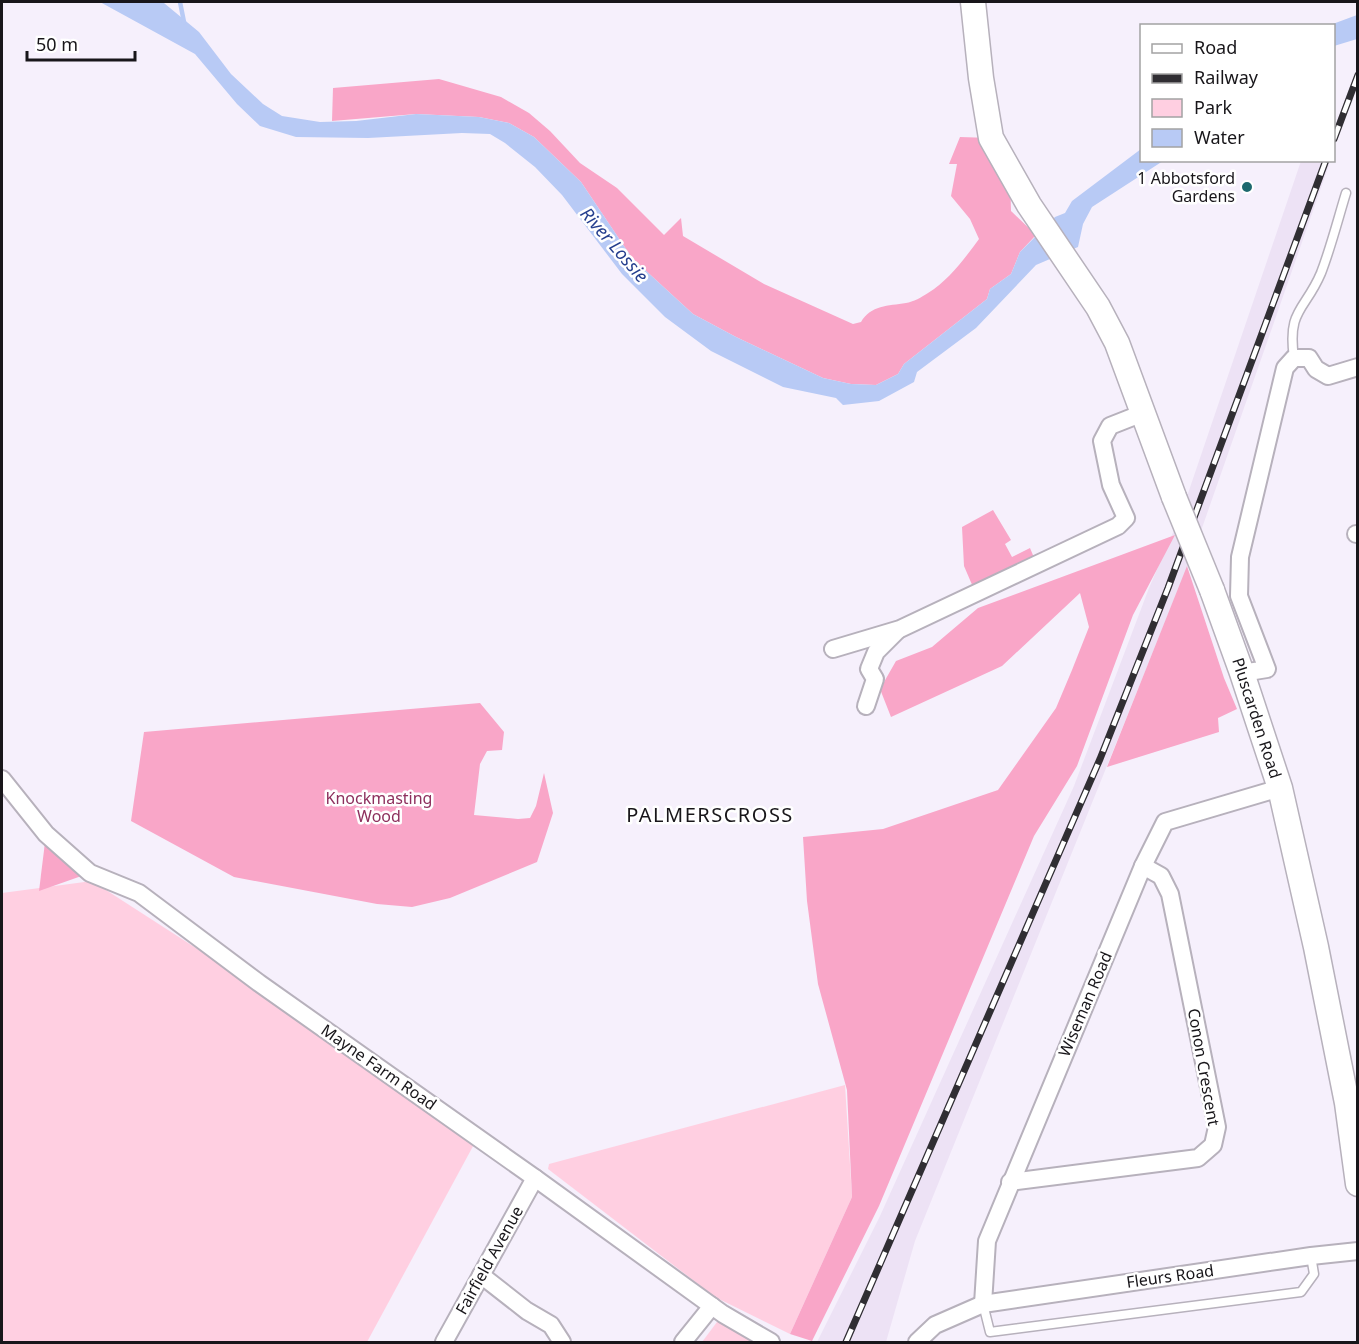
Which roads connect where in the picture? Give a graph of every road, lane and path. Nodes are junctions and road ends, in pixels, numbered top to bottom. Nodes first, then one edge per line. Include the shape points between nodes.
1 (973, 2) edge
2 (1346, 193) dead end
3 (1294, 358) junction
4 (1358, 367) edge
5 (1143, 413) junction
6 (900, 629) junction
7 (832, 649) dead end
8 (1242, 673) junction
9 (866, 706) dead end
10 (2, 779) edge
11 (1280, 788) junction
12 (1143, 866) junction
13 (1352, 1102) edge
14 (535, 1178) junction
15 (1010, 1182) junction
16 (1358, 1184) edge
17 (1358, 1251) edge
18 (1311, 1256) junction
19 (481, 1275) junction
20 (984, 1304) junction
21 (712, 1306) junction
22 (444, 1342) edge
23 (562, 1342) edge
24 (683, 1342) edge
25 (771, 1342) edge
26 (917, 1342) edge

1 - 5 main road, Pluscarden Road via 991,138 1117,343
2 - 3 lane via 1321,271 1293,322
3 - 4 street via 1309,358 1316,369 1328,376
3 - 8 street via 1285,368 1240,557 1239,596 1266,669
5 - 6 street via 1110,426 1102,441 1111,485 1126,518 1118,526
5 - 8 main road, Pluscarden Road, bridge
6 - 7 street
6 - 9 street via 876,652 869,669 875,679
8 - 11 main road, Pluscarden Road
10 - 14 street, Mayne Farm Road via 46,834 90,873 139,893
11 - 12 street, Wiseman Road via 1165,822
11 - 13 main road, Pluscarden Road
12 - 15 street, Wiseman Road
12 - 15 street, Conon Crescent via 1161,876 1170,894 1217,1127 1213,1145 1198,1158
13 - 16 main road, Pluscarden Road
14 - 19 street, Fairfield Avenue
14 - 21 street, Mayne Farm Road
15 - 20 street, Wiseman Road via 987,1241
17 - 18 street, Fleurs Road
18 - 20 street, Fleurs Road
18 - 20 lane via 1314,1274 1301,1292 990,1332
19 - 22 street, Fairfield Avenue
19 - 23 street via 551,1325
20 - 26 street, Fleurs Road via 935,1325
21 - 24 street
21 - 25 street, Mayne Farm Road

